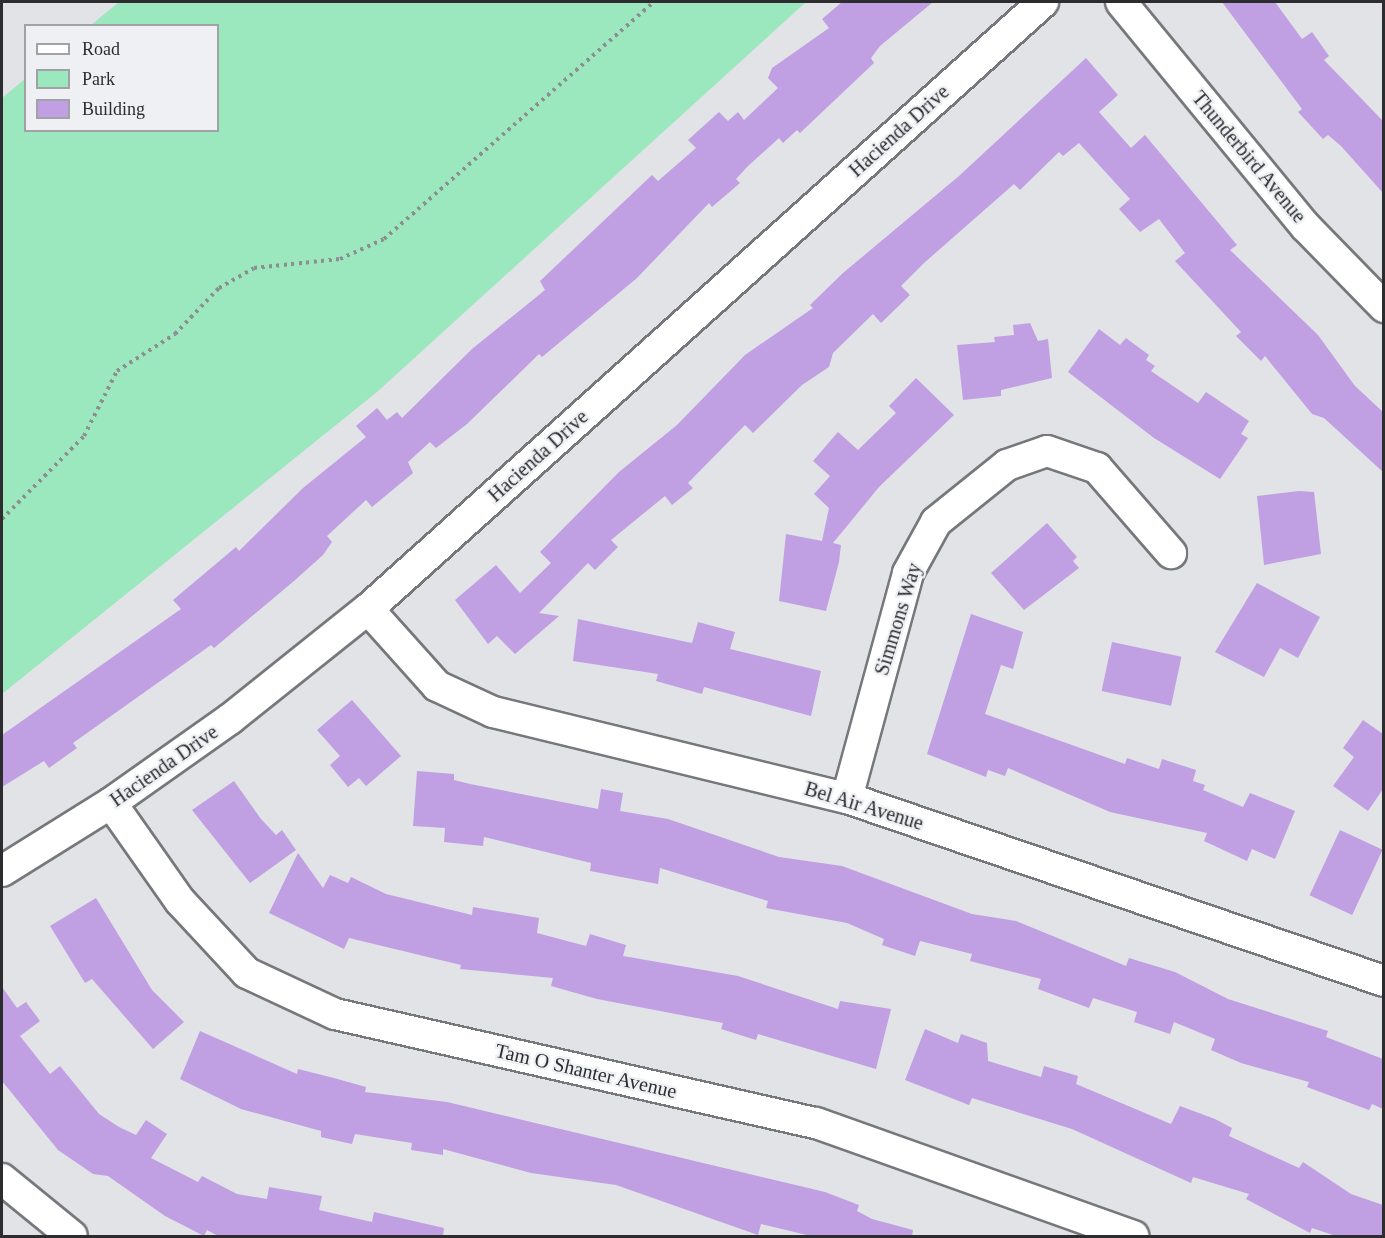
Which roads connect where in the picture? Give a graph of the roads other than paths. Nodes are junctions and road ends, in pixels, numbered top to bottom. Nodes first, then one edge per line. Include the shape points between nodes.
1 (1043, 2) edge
2 (1120, 2) edge
3 (1383, 307) edge
4 (1171, 553) dead end
5 (368, 609) junction
6 (847, 798) junction
7 (111, 803) junction
8 (2, 871) edge
9 (1383, 981) edge
10 (2, 1179) edge
11 (72, 1236) edge
12 (1133, 1236) edge

1 - 5 street, Hacienda Drive
2 - 3 street, Thunderbird Avenue via 1306,226
4 - 6 street, Simmons Way via 1097,468 1047,451 1008,465 936,522 908,573
5 - 6 street, Bel Air Avenue via 437,686 493,712
5 - 7 street, Hacienda Drive via 230,719
6 - 9 street, Bel Air Avenue
7 - 8 street, Hacienda Drive
7 - 12 street, Tam O Shanter Avenue via 180,901 247,973 335,1014 816,1123
10 - 11 street

